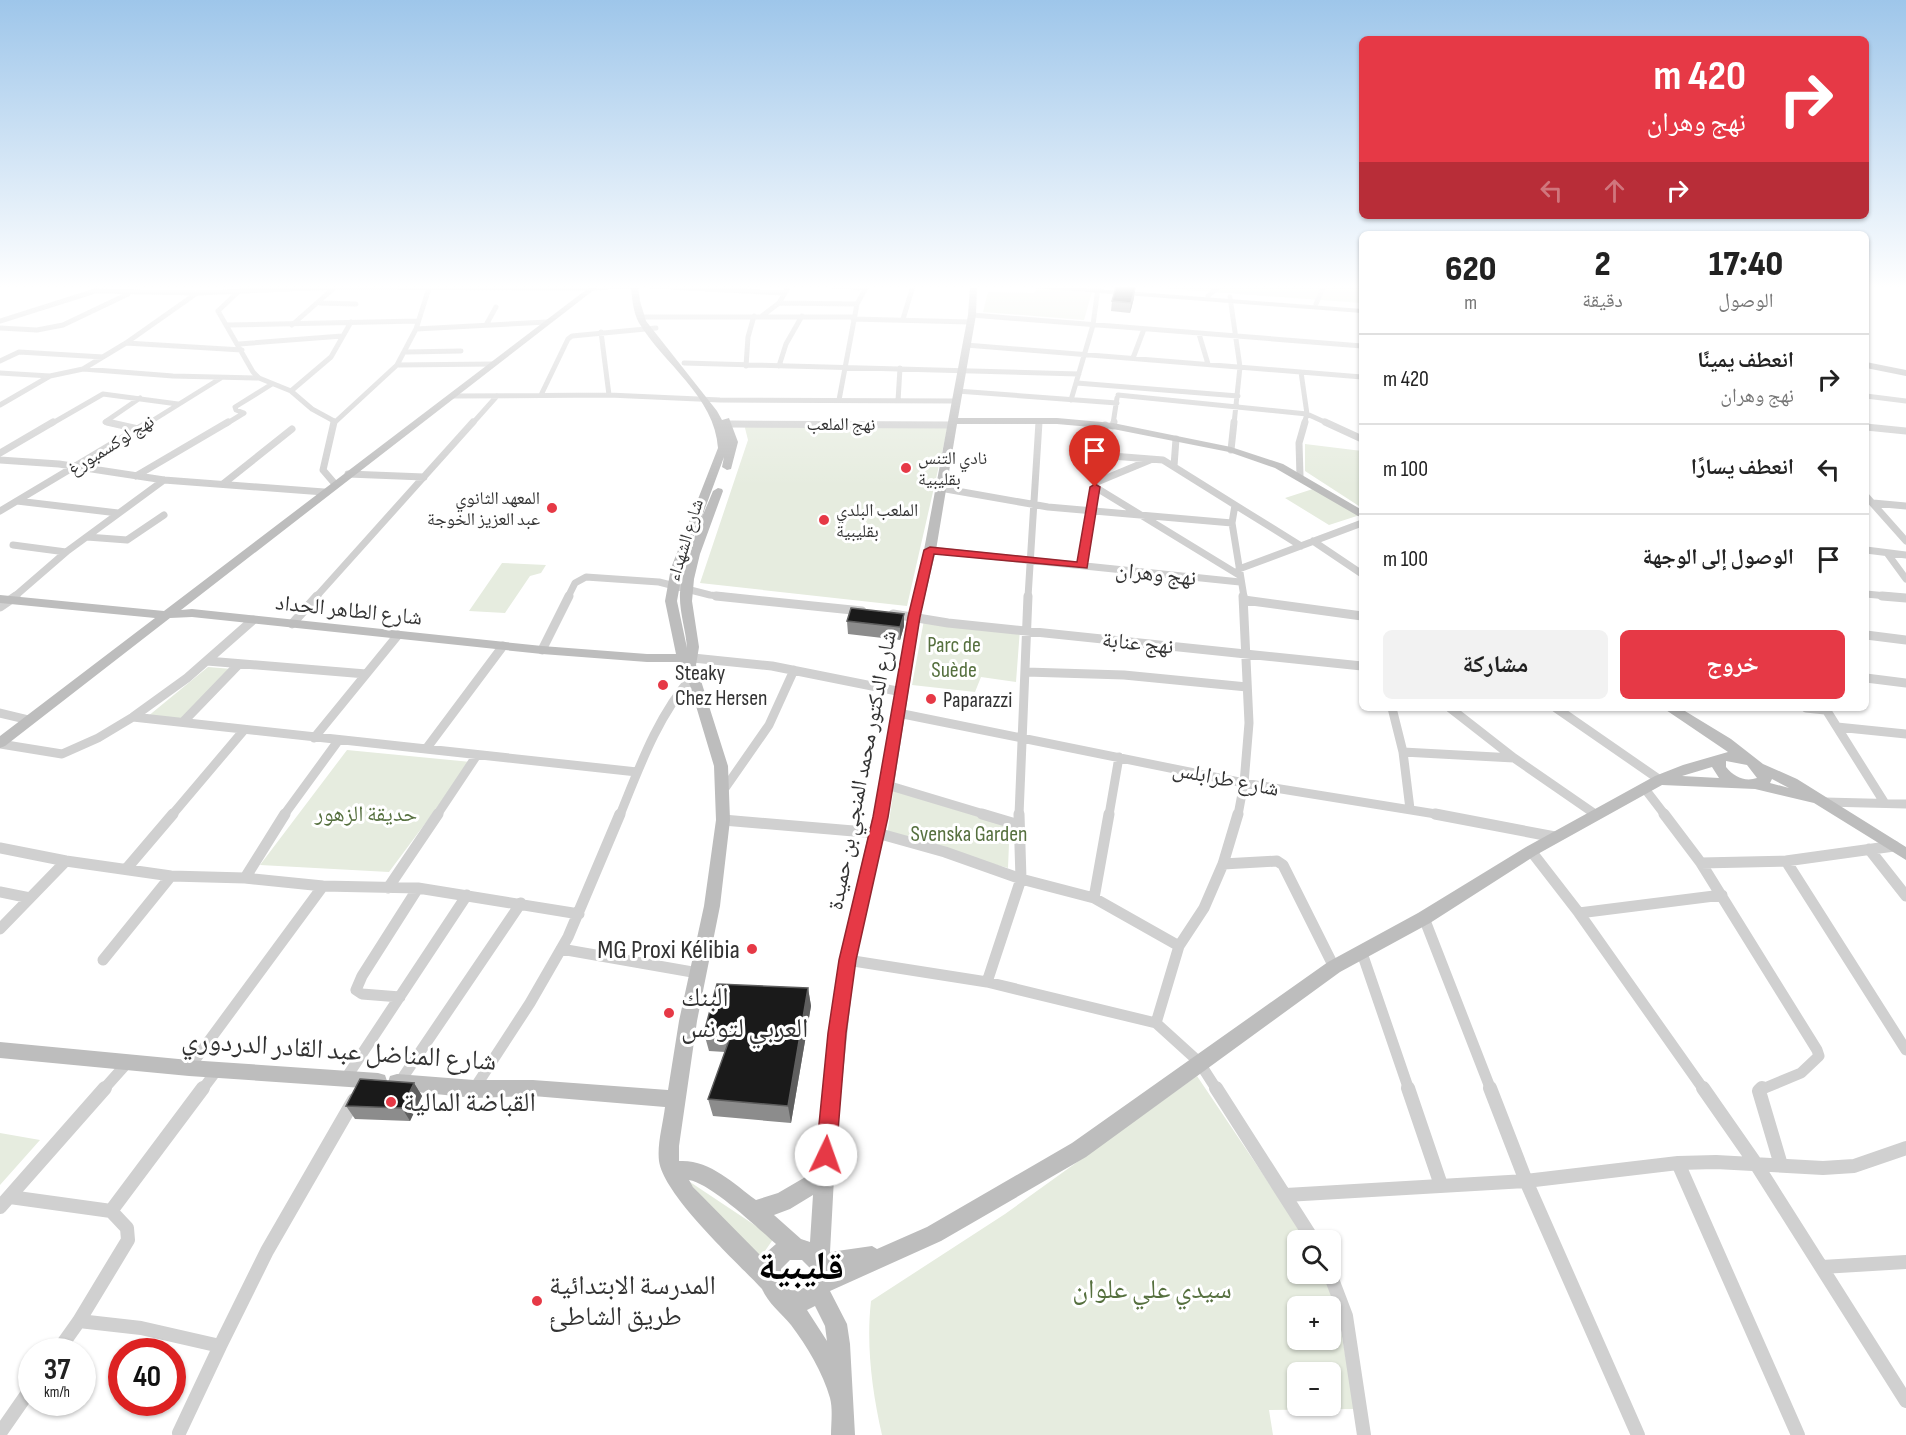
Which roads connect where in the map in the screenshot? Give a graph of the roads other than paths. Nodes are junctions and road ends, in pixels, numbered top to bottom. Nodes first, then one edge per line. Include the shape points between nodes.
1 (20, 353) edge
2 (38, 353) edge
3 (110, 353) edge
4 (243, 353) edge
5 (333, 353) edge
6 (405, 353) edge
7 (507, 353) edge
8 (561, 353) edge
9 (604, 353) edge
10 (669, 353) edge
11 (675, 353) edge
12 (747, 353) edge
13 (783, 353) edge
14 (848, 353) edge
15 (965, 353) edge
16 (1071, 353) edge
17 (1135, 353) edge
18 (1205, 353) edge
19 (1238, 353) edge
20 (1085, 354) junction
21 (103, 357) junction
22 (1133, 358) junction
23 (0, 361) edge
24 (684, 363) junction
25 (493, 364) junction
26 (1208, 364) junction
27 (1869, 364) edge
28 (397, 365) junction
29 (746, 366) junction
30 (778, 366) junction
31 (1240, 367) junction
32 (846, 368) junction
33 (900, 368) junction
34 (962, 368) junction
35 (83, 369) junction
36 (1906, 371) edge
37 (1301, 372) junction
38 (0, 373) edge
39 (1078, 374) junction
40 (50, 376) junction
41 (1359, 377) edge
42 (221, 378) junction
43 (259, 378) junction
44 (1077, 383) junction
45 (272, 384) junction
46 (1115, 385) junction
47 (291, 391) junction
48 (541, 395) junction
49 (609, 395) junction
50 (1118, 395) junction
51 (452, 396) junction
52 (497, 396) junction
53 (957, 396) junction
54 (1238, 396) junction
55 (1869, 396) edge
56 (140, 398) junction
57 (700, 398) junction
58 (712, 399) junction
59 (839, 400) junction
60 (1071, 400) junction
61 (898, 401) junction
62 (1906, 401) edge
63 (1117, 403) junction
64 (178, 404) junction
65 (0, 405) edge
66 (1238, 406) junction
67 (1307, 414) junction
68 (334, 421) junction
69 (1039, 421) junction
70 (952, 423) junction
71 (729, 424) junction
72 (1109, 425) junction
73 (1869, 427) edge
74 (138, 429) junction
75 (292, 429) dead end
76 (1906, 431) edge
77 (1359, 438) edge
78 (1176, 439) junction
79 (728, 442) junction
80 (1231, 450) junction
81 (0, 453) edge
82 (1099, 455) junction
83 (0, 460) edge
84 (1152, 460) junction
85 (1174, 466) junction
86 (77, 467) junction
87 (348, 474) junction
88 (136, 476) junction
89 (1300, 476) junction
90 (424, 477) junction
91 (164, 480) junction
92 (223, 484) junction
93 (335, 484) junction
94 (1096, 485) junction
95 (940, 488) junction
96 (324, 492) junction
97 (1869, 499) edge
98 (17, 501) junction
99 (1874, 503) junction
100 (1034, 505) junction
101 (1235, 505) junction
102 (1906, 506) edge
103 (1090, 510) junction
104 (0, 511) edge
105 (1359, 512) edge
106 (118, 513) junction
107 (164, 515) dead end
108 (1141, 515) junction
109 (1232, 523) junction
110 (1359, 524) edge
111 (87, 537) junction
112 (1313, 541) junction
113 (1906, 541) edge
114 (13, 545) dead end
115 (1301, 546) junction
116 (930, 550) junction
117 (1869, 550) edge
118 (66, 552) junction
119 (1887, 553) junction
120 (1906, 555) edge
121 (1030, 561) junction
122 (1083, 566) junction
123 (1359, 572) edge
124 (1239, 575) junction
125 (1906, 579) edge
126 (672, 586) junction
127 (0, 590) edge
128 (686, 590) junction
129 (21, 592) junction
130 (1869, 594) edge
131 (1906, 598) edge
132 (1244, 600) junction
133 (3, 602) edge
134 (170, 612) junction
135 (872, 612) edge
136 (883, 613) edge
137 (1359, 616) edge
138 (914, 617) junction
139 (253, 620) junction
140 (292, 624) junction
141 (1026, 630) junction
142 (398, 635) junction
143 (1869, 635) edge
144 (1906, 640) edge
145 (503, 646) junction
146 (542, 650) junction
147 (1247, 653) junction
148 (207, 661) junction
149 (239, 664) junction
150 (690, 664) junction
151 (1359, 666) edge
152 (794, 670) junction
153 (1026, 672) junction
154 (366, 674) junction
155 (1869, 678) edge
156 (1906, 683) edge
157 (1247, 687) junction
158 (902, 692) junction
159 (1393, 711) edge
160 (1454, 711) edge
161 (1560, 711) edge
162 (1675, 711) edge
163 (1826, 711) edge
164 (0, 713) edge
165 (898, 713) junction
166 (133, 717) junction
167 (29, 720) junction
168 (183, 722) junction
169 (1701, 727) junction
170 (1837, 727) junction
171 (244, 730) junction
172 (1906, 734) edge
173 (314, 738) junction
174 (1023, 738) junction
175 (338, 741) junction
176 (0, 744) edge
177 (426, 749) junction
178 (1403, 752) junction
179 (477, 755) junction
180 (1119, 756) junction
181 (1514, 758) junction
182 (1720, 758) junction
183 (1746, 759) junction
184 (1761, 768) junction
185 (637, 772) junction
186 (1244, 783) junction
187 (886, 784) junction
188 (1752, 784) junction
189 (1653, 785) junction
190 (723, 791) junction
191 (1825, 802) junction
192 (1884, 802) junction
193 (1906, 804) edge
194 (1410, 809) junction
195 (1595, 814) junction
196 (723, 820) junction
197 (1019, 825) junction
198 (877, 833) junction
199 (1555, 837) junction
200 (0, 848) edge
201 (1869, 849) junction
202 (1900, 850) edge
203 (1531, 851) junction
204 (66, 861) junction
205 (1786, 861) junction
206 (1701, 863) junction
207 (1223, 864) junction
208 (127, 868) junction
209 (171, 876) junction
210 (245, 878) junction
211 (1021, 879) junction
212 (323, 886) junction
213 (388, 888) junction
214 (418, 888) junction
215 (0, 892) edge
216 (467, 895) junction
217 (1722, 895) junction
218 (1906, 896) edge
219 (30, 898) junction
220 (1094, 898) junction
221 (520, 903) junction
222 (1579, 913) junction
223 (579, 914) junction
224 (1424, 918) junction
225 (0, 929) edge
226 (1179, 946) junction
227 (561, 949) junction
228 (1362, 953) junction
229 (103, 960) dead end
230 (847, 960) junction
231 (1334, 967) junction
232 (698, 973) junction
233 (987, 982) junction
234 (400, 997) junction
235 (1156, 1023) junction
236 (0, 1050) edge
237 (1906, 1050) edge
238 (128, 1062) junction
239 (1199, 1062) junction
240 (189, 1068) junction
241 (217, 1070) junction
242 (346, 1078) junction
243 (365, 1080) junction
244 (399, 1083) junction
245 (474, 1089) junction
246 (676, 1099) junction
247 (1906, 1148) edge
248 (1678, 1162) junction
249 (1756, 1164) junction
250 (1780, 1165) junction
251 (672, 1171) junction
252 (823, 1178) junction
253 (1526, 1181) junction
254 (1441, 1185) junction
255 (1286, 1195) junction
256 (5, 1202) edge
257 (111, 1211) junction
258 (754, 1211) junction
259 (1307, 1230) edge
260 (796, 1248) junction
261 (1906, 1262) edge
262 (1822, 1267) junction
263 (819, 1274) junction
264 (770, 1281) junction
265 (1334, 1284) edge
266 (784, 1300) junction
267 (79, 1321) junction
268 (67, 1338) edge
269 (220, 1346) junction
270 (1906, 1401) edge
271 (842, 1406) junction
272 (18, 1407) edge
273 (0, 1433) edge
274 (179, 1433) dead end
275 (843, 1435) edge
276 (1364, 1435) edge
277 (1638, 1435) edge
278 (1798, 1435) edge

1 - 23 street
2 - 21 street
3 - 21 street
4 - 43 street
5 - 47 street
6 - 28 street
7 - 25 street
8 - 48 street
9 - 49 street
10 - 57 street, شارع الشهداء
11 - 24 street, شارع الشهداء
12 - 29 street
13 - 30 street
14 - 32 street
15 - 34 street, شارع الدكتور محمد المنجي بن حميدة
16 - 20 street
17 - 22 street
18 - 26 street
19 - 31 street
20 - 22 street
20 - 39 street
21 - 35 street
22 - 26 street
24 - 29 street
24 - 58 street, شارع الشهداء
25 - 28 street
25 - 51 street
26 - 31 street
27 - 36 street
28 - 68 street
29 - 30 street
30 - 32 street
31 - 37 street
31 - 54 street
32 - 33 street
32 - 59 street
33 - 34 street
33 - 61 street
34 - 39 street
34 - 53 street, شارع الدكتور محمد المنجي بن حميدة
35 - 40 street
35 - 42 street
37 - 41 street
37 - 67 street
38 - 40 street
39 - 44 street
40 - 65 street
42 - 43 street
42 - 64 street, نهج لوكسمبورغ
43 - 45 street
44 - 46 street
44 - 60 street
45 - 47 street
45 - 88 street via 235,407 243,411 241,415
46 - 50 street
46 - 54 street
47 - 68 street
48 - 49 street
48 - 52 street
49 - 57 street
50 - 63 street
50 - 66 street
51 - 52 street
51 - 87 street
52 - 90 street
53 - 60 street
53 - 61 street
53 - 70 street, شارع الدكتور محمد المنجي بن حميدة
54 - 66 street
55 - 62 street
56 - 64 street
56 - 74 street via 105,422
56 - 81 street via 101,395
57 - 58 street
57 - 79 street, شارع الشهداء
58 - 59 street
58 - 71 street, شارع الشهداء
59 - 61 street
60 - 63 street
63 - 72 street
64 - 74 street, نهج لوكسمبورغ
66 - 67 street
66 - 80 street
67 - 77 street
67 - 89 street via 1299,443
68 - 93 street via 323,470
69 - 70 street
69 - 72 street
69 - 100 street
70 - 71 street, نهج الملعب
70 - 95 street, شارع الدكتور محمد المنجي بن حميدة
71 - 79 street, شارع الشهداء
72 - 78 street
72 - 82 street
73 - 76 street
74 - 86 street, نهج لوكسمبورغ
75 - 92 street
78 - 80 street
78 - 85 street
79 - 126 street, شارع الشهداء
79 - 128 street, شارع الشهداء via 729,462 690,568
80 - 89 street via 1264,459
82 - 84 street
82 - 94 street
83 - 86 street
84 - 85 street
84 - 94 street
85 - 101 street
86 - 88 street
86 - 98 street, نهج لوكسمبورغ
87 - 90 street
87 - 93 street
88 - 91 street
89 - 105 street
90 - 140 street
91 - 92 street
91 - 106 street
92 - 96 street
93 - 96 street
94 - 103 street
94 - 108 street
95 - 100 street
95 - 116 street, شارع الدكتور محمد المنجي بن حميدة
96 - 134 street
97 - 99 street
98 - 104 street, نهج لوكسمبورغ
98 - 106 street
99 - 102 street
99 - 113 street
100 - 103 street
100 - 121 street
101 - 109 street
101 - 115 street
103 - 108 street
103 - 122 street
106 - 111 street
107 - 111 street via 127,540
108 - 109 street
108 - 124 street
109 - 124 street
110 - 112 street
111 - 118 street
112 - 115 street
112 - 123 street
114 - 118 street
115 - 124 street
116 - 121 street, نهج وهران
116 - 138 street, شارع الدكتور محمد المنجي بن حميدة
117 - 119 street
118 - 129 street
119 - 120 street
119 - 125 street
121 - 122 street, نهج وهران
121 - 141 street
122 - 124 street, نهج وهران
124 - 132 street
126 - 128 street
126 - 146 street via 647,580 578,580
126 - 150 street, شارع الشهداء via 673,621
127 - 129 street
128 - 135 street
128 - 150 street, شارع الشهداء
129 - 133 street
129 - 134 street
130 - 131 street
132 - 137 street
132 - 147 street
133 - 134 street, شارع الطاهر الحداد
134 - 139 street, شارع الطاهر الحداد
134 - 167 street
136 - 138 street, نهج عنابة
138 - 141 street, نهج عنابة
138 - 158 street, شارع الدكتور محمد المنجي بن حميدة
139 - 140 street, شارع الطاهر الحداد
139 - 148 street
140 - 142 street, شارع الطاهر الحداد
141 - 147 street, نهج عنابة
141 - 153 street
142 - 145 street, شارع الطاهر الحداد
142 - 154 street
143 - 144 street
145 - 146 street, شارع الطاهر الحداد
145 - 177 street
146 - 150 street, شارع الطاهر الحداد
147 - 151 street, نهج عنابة
147 - 157 street
148 - 149 street
148 - 166 street
149 - 154 street
149 - 168 street
150 - 152 street
150 - 185 street
150 - 190 street via 721,766
152 - 158 street
152 - 190 street via 770,725
153 - 157 street via 1124,675
153 - 174 street
154 - 173 street
155 - 156 street
157 - 186 street via 1249,723
158 - 165 street, شارع الدكتور محمد المنجي بن حميدة
159 - 178 street
160 - 181 street
161 - 189 street
162 - 169 street
163 - 170 street
164 - 167 street
165 - 174 street, شارع طرابلس
165 - 187 street, شارع الدكتور محمد المنجي بن حميدة
166 - 168 street
166 - 176 street via 62,754
167 - 176 street
168 - 171 street
169 - 182 street
169 - 183 street
170 - 172 street
170 - 192 street
171 - 173 street
171 - 208 street
173 - 175 street
174 - 180 street, شارع طرابلس
174 - 197 street
175 - 177 street
175 - 210 street via 290,806
177 - 179 street
178 - 181 street
178 - 194 street
179 - 185 street
179 - 213 street
180 - 186 street, شارع طرابلس
180 - 220 street
181 - 195 street
182 - 183 street
182 - 188 street via 1718,766 1724,774
182 - 189 street
183 - 184 street
184 - 188 street via 1766,778
184 - 191 street
185 - 223 street
186 - 194 street, شارع طرابلس
186 - 207 street
187 - 197 street
187 - 198 street, شارع الدكتور محمد المنجي بن حميدة
188 - 189 street
188 - 191 street
189 - 195 street
189 - 206 street
190 - 196 street
191 - 192 street
191 - 202 street
192 - 193 street
194 - 199 street, شارع طرابلس
195 - 199 street
196 - 198 street
196 - 232 street via 712,906
197 - 211 street
198 - 211 street
198 - 230 street, شارع الدكتور محمد المنجي بن حميدة
199 - 203 street
200 - 204 street
201 - 202 street
201 - 205 street
201 - 218 street
203 - 222 street
203 - 224 street
204 - 208 street
204 - 219 street
205 - 206 street
205 - 237 street
206 - 217 street
207 - 226 street via 1203,908
207 - 231 street via 1277,861 1283,865
208 - 209 street
209 - 210 street
209 - 229 street
210 - 212 street
211 - 220 street
211 - 233 street
212 - 213 street
212 - 240 street
213 - 214 street
214 - 216 street
214 - 234 street via 356,990 362,994
215 - 219 street
216 - 221 street
216 - 234 street
217 - 222 street
217 - 250 street via 1819,1056 1799,1074 1759,1090
219 - 225 street
220 - 226 street
221 - 223 street
221 - 244 street
222 - 249 street
223 - 227 street
224 - 228 street
224 - 253 street
226 - 235 street
227 - 232 street
227 - 245 street
228 - 231 street
228 - 254 street
230 - 233 street
230 - 252 street, شارع الدكتور محمد المنجي بن حميدة
231 - 239 street
232 - 246 street
233 - 235 street
234 - 242 street
235 - 239 street
236 - 238 street, شارع المناضل عبد القادر الدردوري
238 - 240 street, شارع المناضل عبد القادر الدردوري
238 - 256 street
239 - 255 street
239 - 263 street via 1078,1150 934,1234 886,1254
240 - 241 street, شارع المناضل عبد القادر الدردوري
241 - 242 street, شارع المناضل عبد القادر الدردوري
241 - 257 street
242 - 243 street, شارع المناضل عبد القادر الدردوري
243 - 244 street, شارع المناضل عبد القادر الدردوري
243 - 269 street via 267,1251
244 - 245 street, شارع المناضل عبد القادر الدردوري
245 - 246 street, شارع المناضل عبد القادر الدردوري via 533,1088
246 - 251 street via 669,1146
247 - 250 street via 1854,1166
248 - 249 street
248 - 253 street
248 - 278 street
249 - 250 street
249 - 262 street
251 - 258 street via 698,1172
251 - 264 street via 686,1194
252 - 258 street via 783,1202
252 - 263 street, شارع الدكتور محمد المنجي بن حميدة
253 - 254 street
253 - 277 street
254 - 255 street
255 - 259 street
256 - 257 street
257 - 267 street via 127,1228 128,1240
258 - 260 street
260 - 263 street via 807,1249
260 - 264 street via 780,1256
261 - 262 street
262 - 270 street
263 - 266 street via 806,1299
263 - 271 street via 836,1324
264 - 266 street
265 - 276 street via 1346,1316
266 - 271 street via 820,1349
267 - 268 street
267 - 269 street via 141,1328
269 - 274 street
271 - 275 street
272 - 273 street

